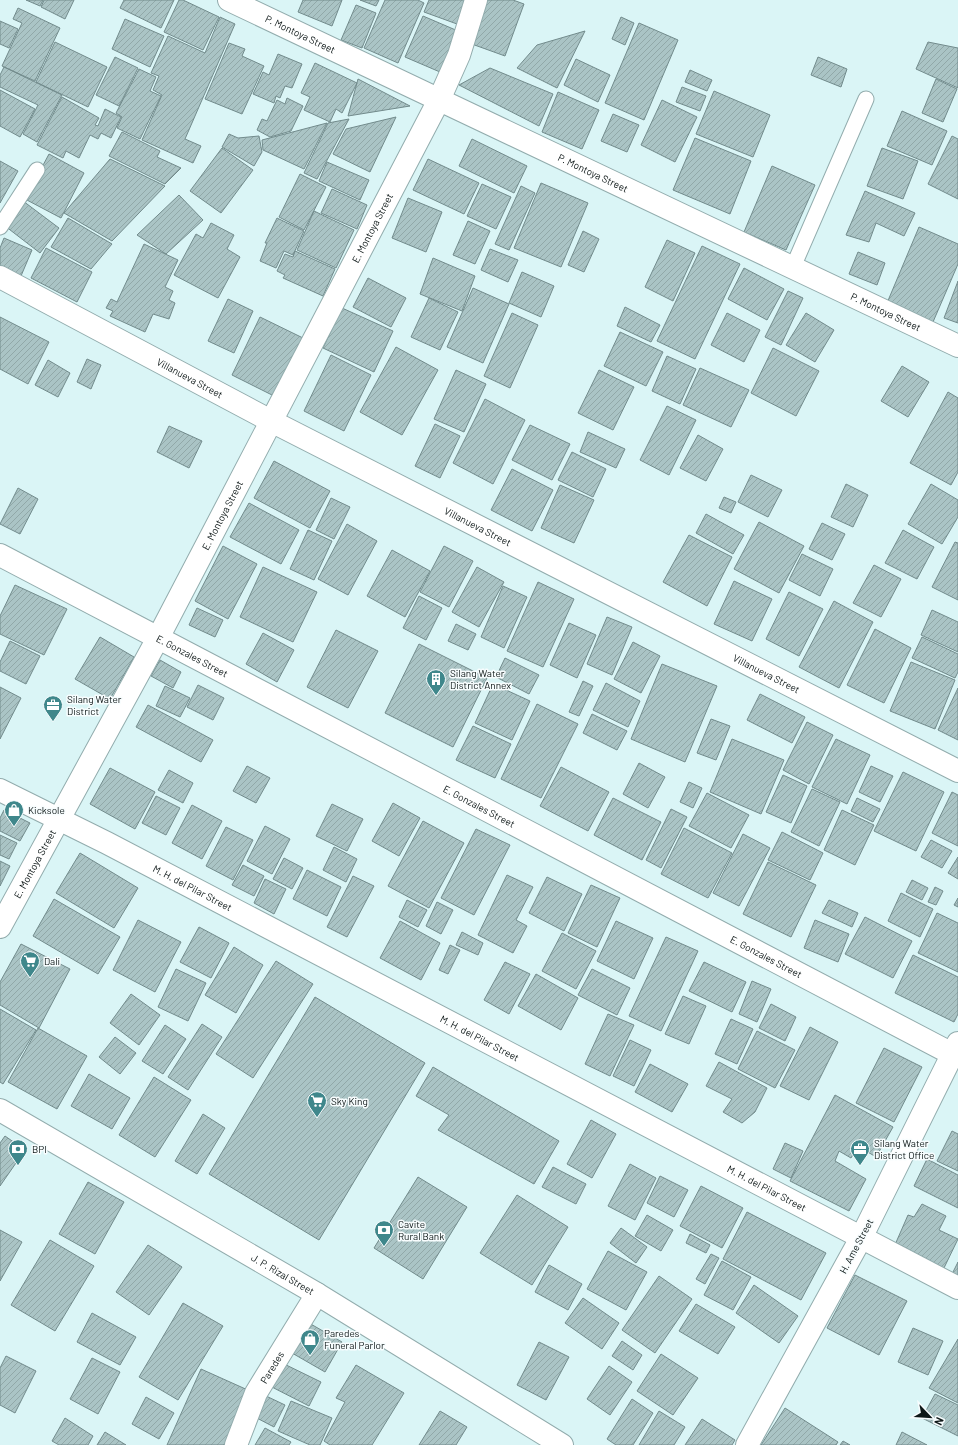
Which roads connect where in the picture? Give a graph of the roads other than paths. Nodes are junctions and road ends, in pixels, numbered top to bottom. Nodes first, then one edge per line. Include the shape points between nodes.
1 (228, 0) edge
2 (476, 0) edge
3 (866, 99) dead end
4 (439, 100) junction
5 (37, 170) dead end
6 (0, 227) edge
7 (792, 267) junction
8 (0, 277) edge
9 (958, 346) edge
10 (271, 421) junction
11 (0, 555) edge
12 (158, 638) junction
13 (958, 771) edge
14 (0, 790) edge
15 (60, 820) junction
16 (0, 927) edge
17 (956, 1051) edge
18 (0, 1110) edge
19 (862, 1238) junction
20 (958, 1288) edge
21 (317, 1294) junction
22 (236, 1445) edge
23 (562, 1445) edge
24 (747, 1445) edge

1 - 4 street, P. Montoya Street
2 - 4 street, E. Montoya Street via 459,55
3 - 7 lane
4 - 7 street, P. Montoya Street
4 - 10 street, E. Montoya Street
5 - 6 lane
7 - 9 street, P. Montoya Street
8 - 10 street, Villanueva Street
10 - 12 street, E. Montoya Street
10 - 13 street, Villanueva Street
11 - 12 street, E. Gonzales Street
12 - 15 street, E. Montoya Street
12 - 17 street, E. Gonzales Street
14 - 15 street, M. H. del Pilar Street
15 - 16 street, E. Montoya Street
15 - 19 street, M. H. del Pilar Street
17 - 19 street, H. Ame Street
18 - 21 street, J. P. Rizal Street
19 - 20 street, M. H. del Pilar Street
19 - 24 street, H. Ame Street
21 - 22 street, Paredes via 256,1393
21 - 23 street, J. P. Rizal Street

